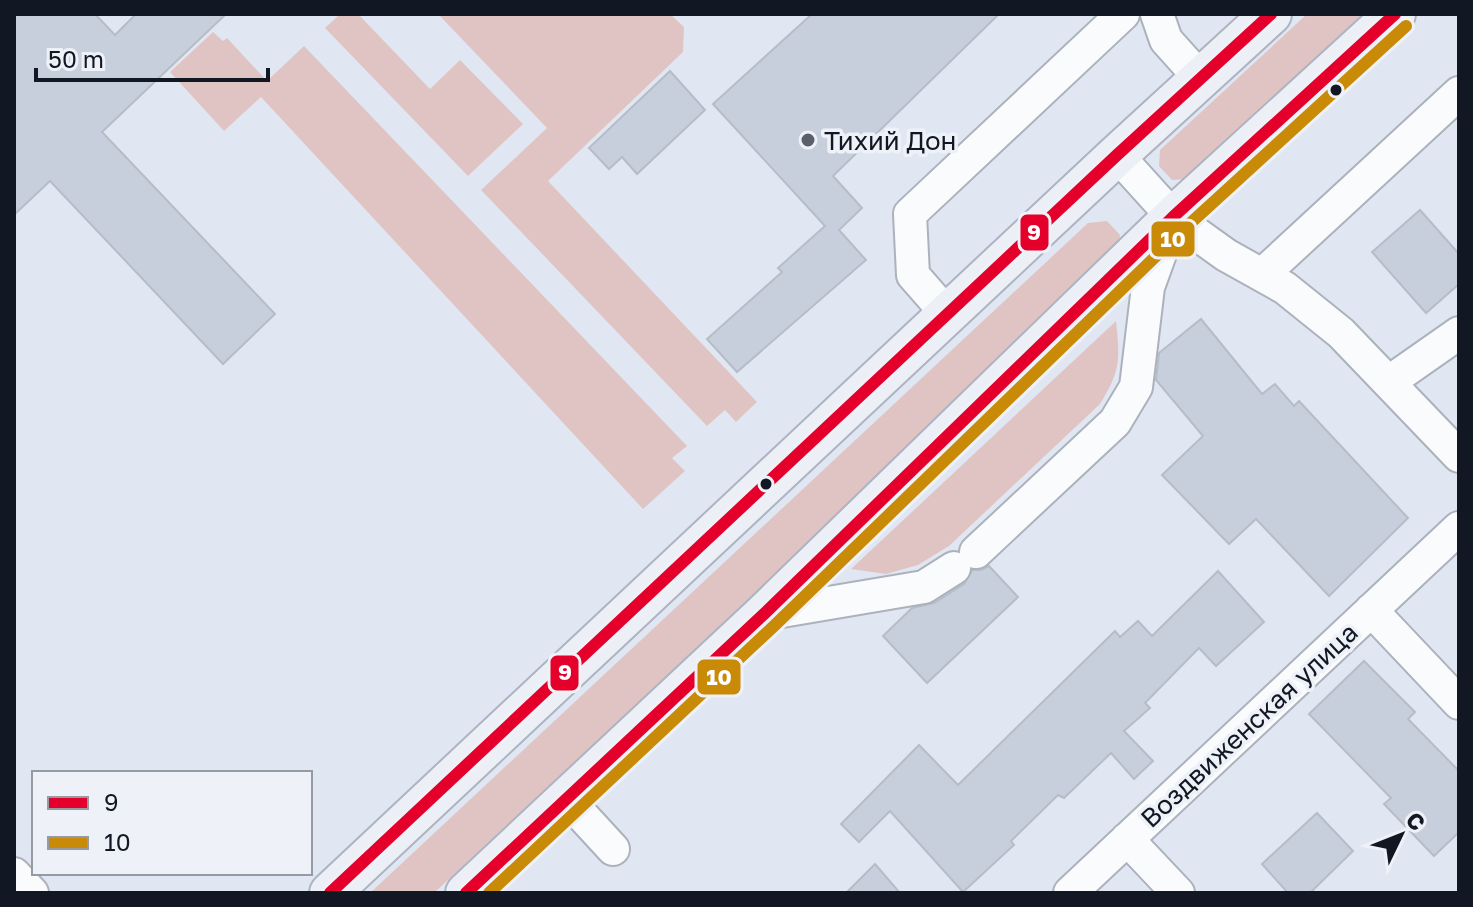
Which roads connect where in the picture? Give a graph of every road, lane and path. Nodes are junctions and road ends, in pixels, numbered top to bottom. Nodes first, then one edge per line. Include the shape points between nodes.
1 (1123, 14) edge
2 (1157, 14) edge
3 (1271, 14) edge
4 (1395, 14) edge
5 (1201, 79) junction
6 (1459, 93) edge
7 (1117, 155) junction
8 (1173, 217) junction
9 (1263, 274) junction
10 (948, 315) junction
11 (1459, 333) edge
12 (1389, 382) junction
13 (1459, 456) edge
14 (1459, 528) edge
15 (1371, 610) junction
16 (764, 614) junction
17 (1459, 703) edge
18 (567, 799) junction
19 (1127, 839) junction
20 (613, 849) dead end
21 (14, 874) edge
22 (32, 893) edge
23 (330, 893) edge
24 (466, 893) edge
25 (1070, 893) edge
26 (1178, 893) edge

1 - 10 street via 910,214 913,275
2 - 5 street via 1166,40
3 - 5 main road
4 - 8 main road
5 - 7 main road
6 - 9 street
7 - 8 street
7 - 10 main road
8 - 9 street
8 - 16 main road
8 - 16 street via 1148,287 1136,387 1115,422 965,560 924,587
9 - 12 street via 1341,333
10 - 23 main road
11 - 12 street
12 - 13 street
14 - 15 street, Воздвиженская улица
15 - 17 street, Воздвиженская улица
15 - 19 street, Воздвиженская улица
16 - 18 main road
18 - 20 street
18 - 24 main road
19 - 25 street, Воздвиженская улица
19 - 26 street, Воздвиженская улица
21 - 22 street

